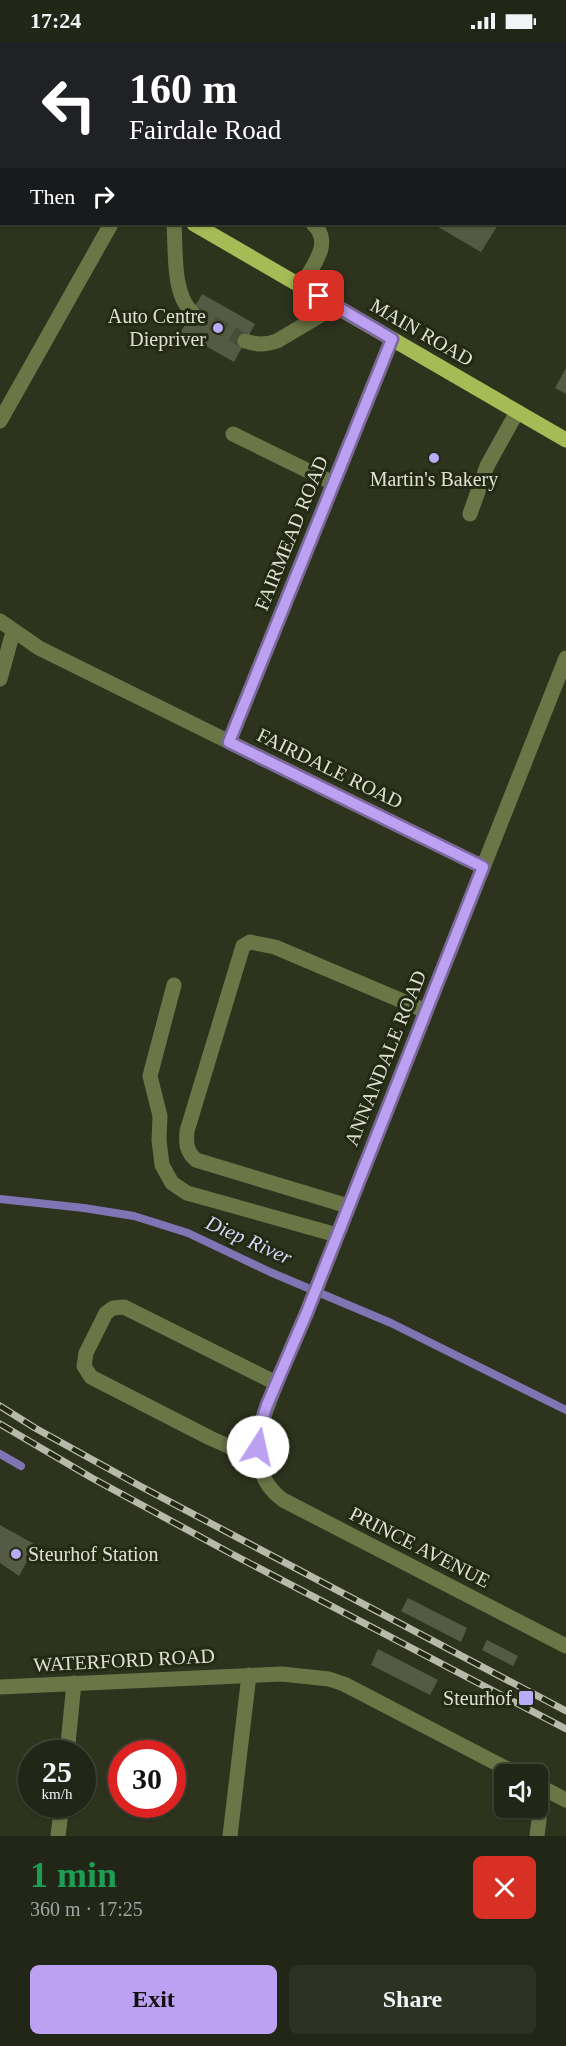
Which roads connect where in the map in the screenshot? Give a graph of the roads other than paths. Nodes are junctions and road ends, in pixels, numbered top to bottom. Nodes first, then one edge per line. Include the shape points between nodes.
1 (110, 225) edge
2 (174, 225) edge
3 (196, 225) edge
4 (314, 225) edge
5 (301, 286) junction
6 (336, 306) junction
7 (192, 312) tunnel mouth
8 (392, 339) junction
9 (245, 341) tunnel mouth
10 (517, 412) junction
11 (0, 421) edge
12 (233, 434) dead end
13 (566, 440) edge
14 (333, 483) junction
15 (470, 514) dead end
16 (0, 621) edge
17 (13, 632) junction
18 (566, 658) edge
19 (0, 679) edge
20 (229, 742) junction
21 (483, 867) junction
22 (174, 985) dead end
23 (426, 1011) junction
24 (348, 1206) junction
25 (337, 1235) junction
26 (276, 1383) junction
27 (260, 1460) junction
28 (263, 1475) joint
29 (566, 1646) edge
30 (249, 1676) junction
31 (74, 1683) junction
32 (0, 1687) edge
33 (68, 1740) edge
34 (498, 1764) edge
35 (548, 1790) edge
36 (566, 1800) edge
37 (60, 1818) edge
38 (538, 1818) edge
39 (58, 1836) edge
40 (230, 1836) edge
41 (537, 1836) edge

1 - 11 street
2 - 7 street via 178,284 185,306
3 - 5 main road, MAIN ROAD
4 - 5 street via 323,239 320,253
5 - 6 main road, MAIN ROAD
6 - 8 main road, MAIN ROAD
6 - 9 street via 267,345
8 - 10 main road, MAIN ROAD
8 - 14 street, FAIRMEAD ROAD
10 - 13 main road, MAIN ROAD
10 - 15 street via 487,466
12 - 14 street
14 - 20 street, FAIRMEAD ROAD
16 - 17 street, FAIRDALE ROAD
17 - 19 street
17 - 20 street, FAIRDALE ROAD
18 - 21 street, ANNANDALE ROAD
20 - 21 street, FAIRDALE ROAD
21 - 23 street, ANNANDALE ROAD
22 - 25 street via 150,1076 160,1116 159,1151 172,1183 187,1193
23 - 24 street, ANNANDALE ROAD
23 - 24 street via 275,947 250,942 243,946 187,1131 186,1146 196,1160
24 - 25 street, ANNANDALE ROAD
25 - 26 street, ANNANDALE ROAD
26 - 27 street, ANNANDALE ROAD via 260,1426
26 - 27 street via 124,1307 106,1313 86,1353 84,1366 91,1377
27 - 28 street, ANNANDALE ROAD
28 - 29 street, PRINCE AVENUE via 283,1500
30 - 31 street, WATERFORD ROAD
30 - 34 street, WATERFORD ROAD via 303,1675 338,1682
30 - 40 street
31 - 32 street, WATERFORD ROAD
31 - 33 street
35 - 36 street
37 - 39 street
38 - 41 street

